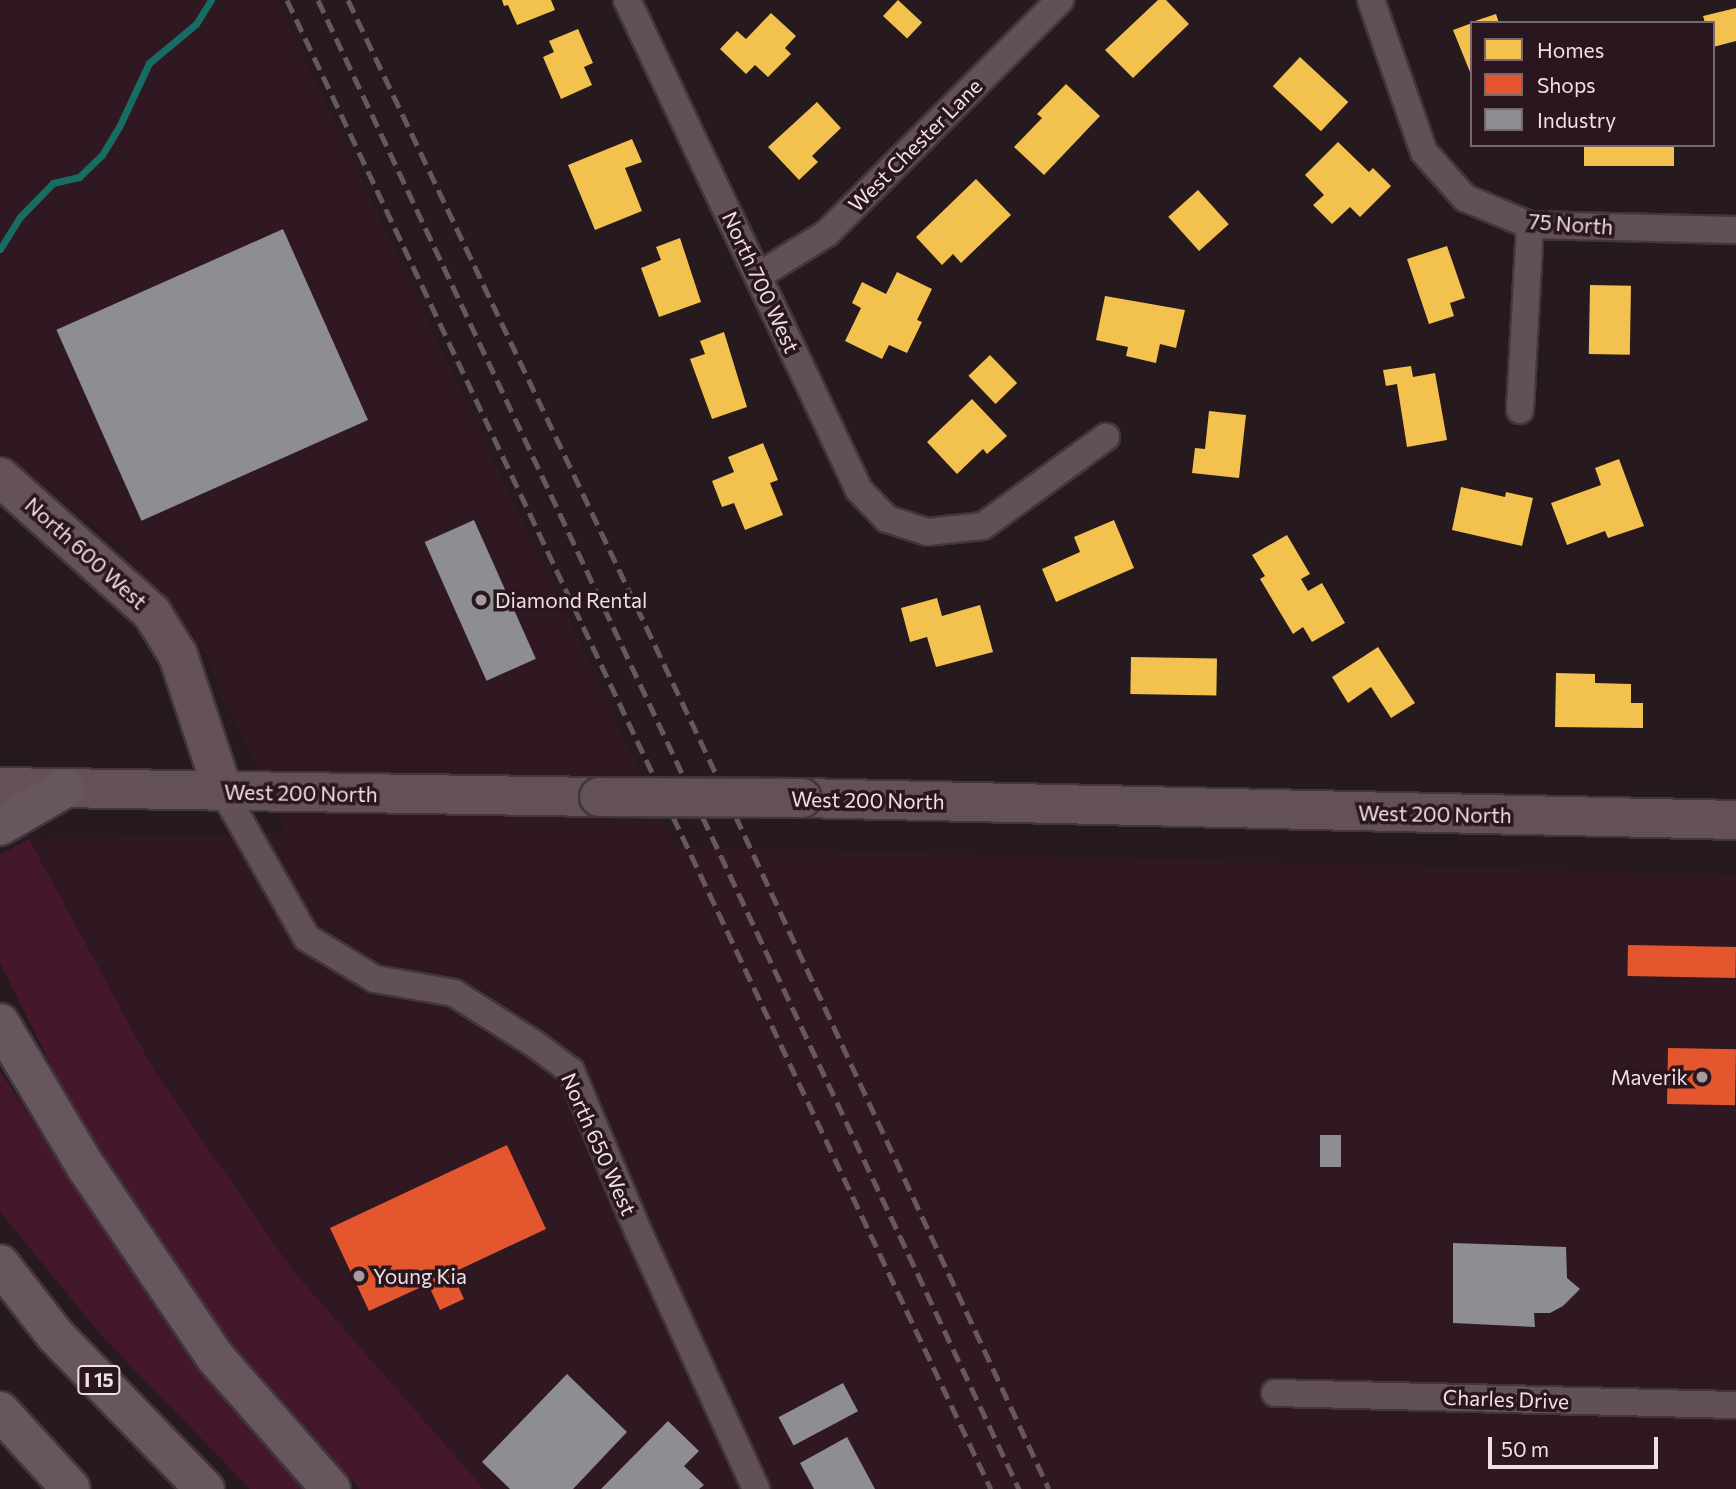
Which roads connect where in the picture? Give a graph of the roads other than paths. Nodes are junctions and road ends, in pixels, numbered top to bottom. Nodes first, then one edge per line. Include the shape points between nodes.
1 (627, 0) edge
2 (1060, 0) edge
3 (1371, 0) edge
4 (1530, 225) junction
5 (1736, 230) edge
6 (758, 276) junction
7 (1520, 410) dead end
8 (1106, 437) dead end
9 (0, 477) edge
10 (0, 787) edge
11 (66, 788) junction
12 (223, 792) junction
13 (1736, 820) edge
14 (0, 825) edge
15 (0, 1023) edge
16 (0, 1264) edge
17 (1275, 1392) dead end
18 (1736, 1405) edge
19 (0, 1411) edge
20 (71, 1489) edge
21 (205, 1489) edge
22 (331, 1489) edge
23 (756, 1489) edge

1 - 6 street, North 700 West
2 - 6 street, West Chester Lane via 827,233
3 - 4 street, 75 North via 1424,152 1465,198
4 - 5 street, 75 North
4 - 7 street
6 - 8 street, North 700 West via 859,490 887,519 927,532 984,526
9 - 12 street, North 600 West via 152,612 178,656
10 - 11 main road, West 200 North
11 - 12 main road, West 200 North
11 - 14 highway
12 - 13 main road, West 200 North, bridge via 802,798
12 - 23 street, North 650 West via 307,938 376,979 454,993 571,1071
15 - 22 highway via 86,1167 215,1357
16 - 21 highway, I 15 via 55,1335
17 - 18 street, Charles Drive
19 - 20 highway

